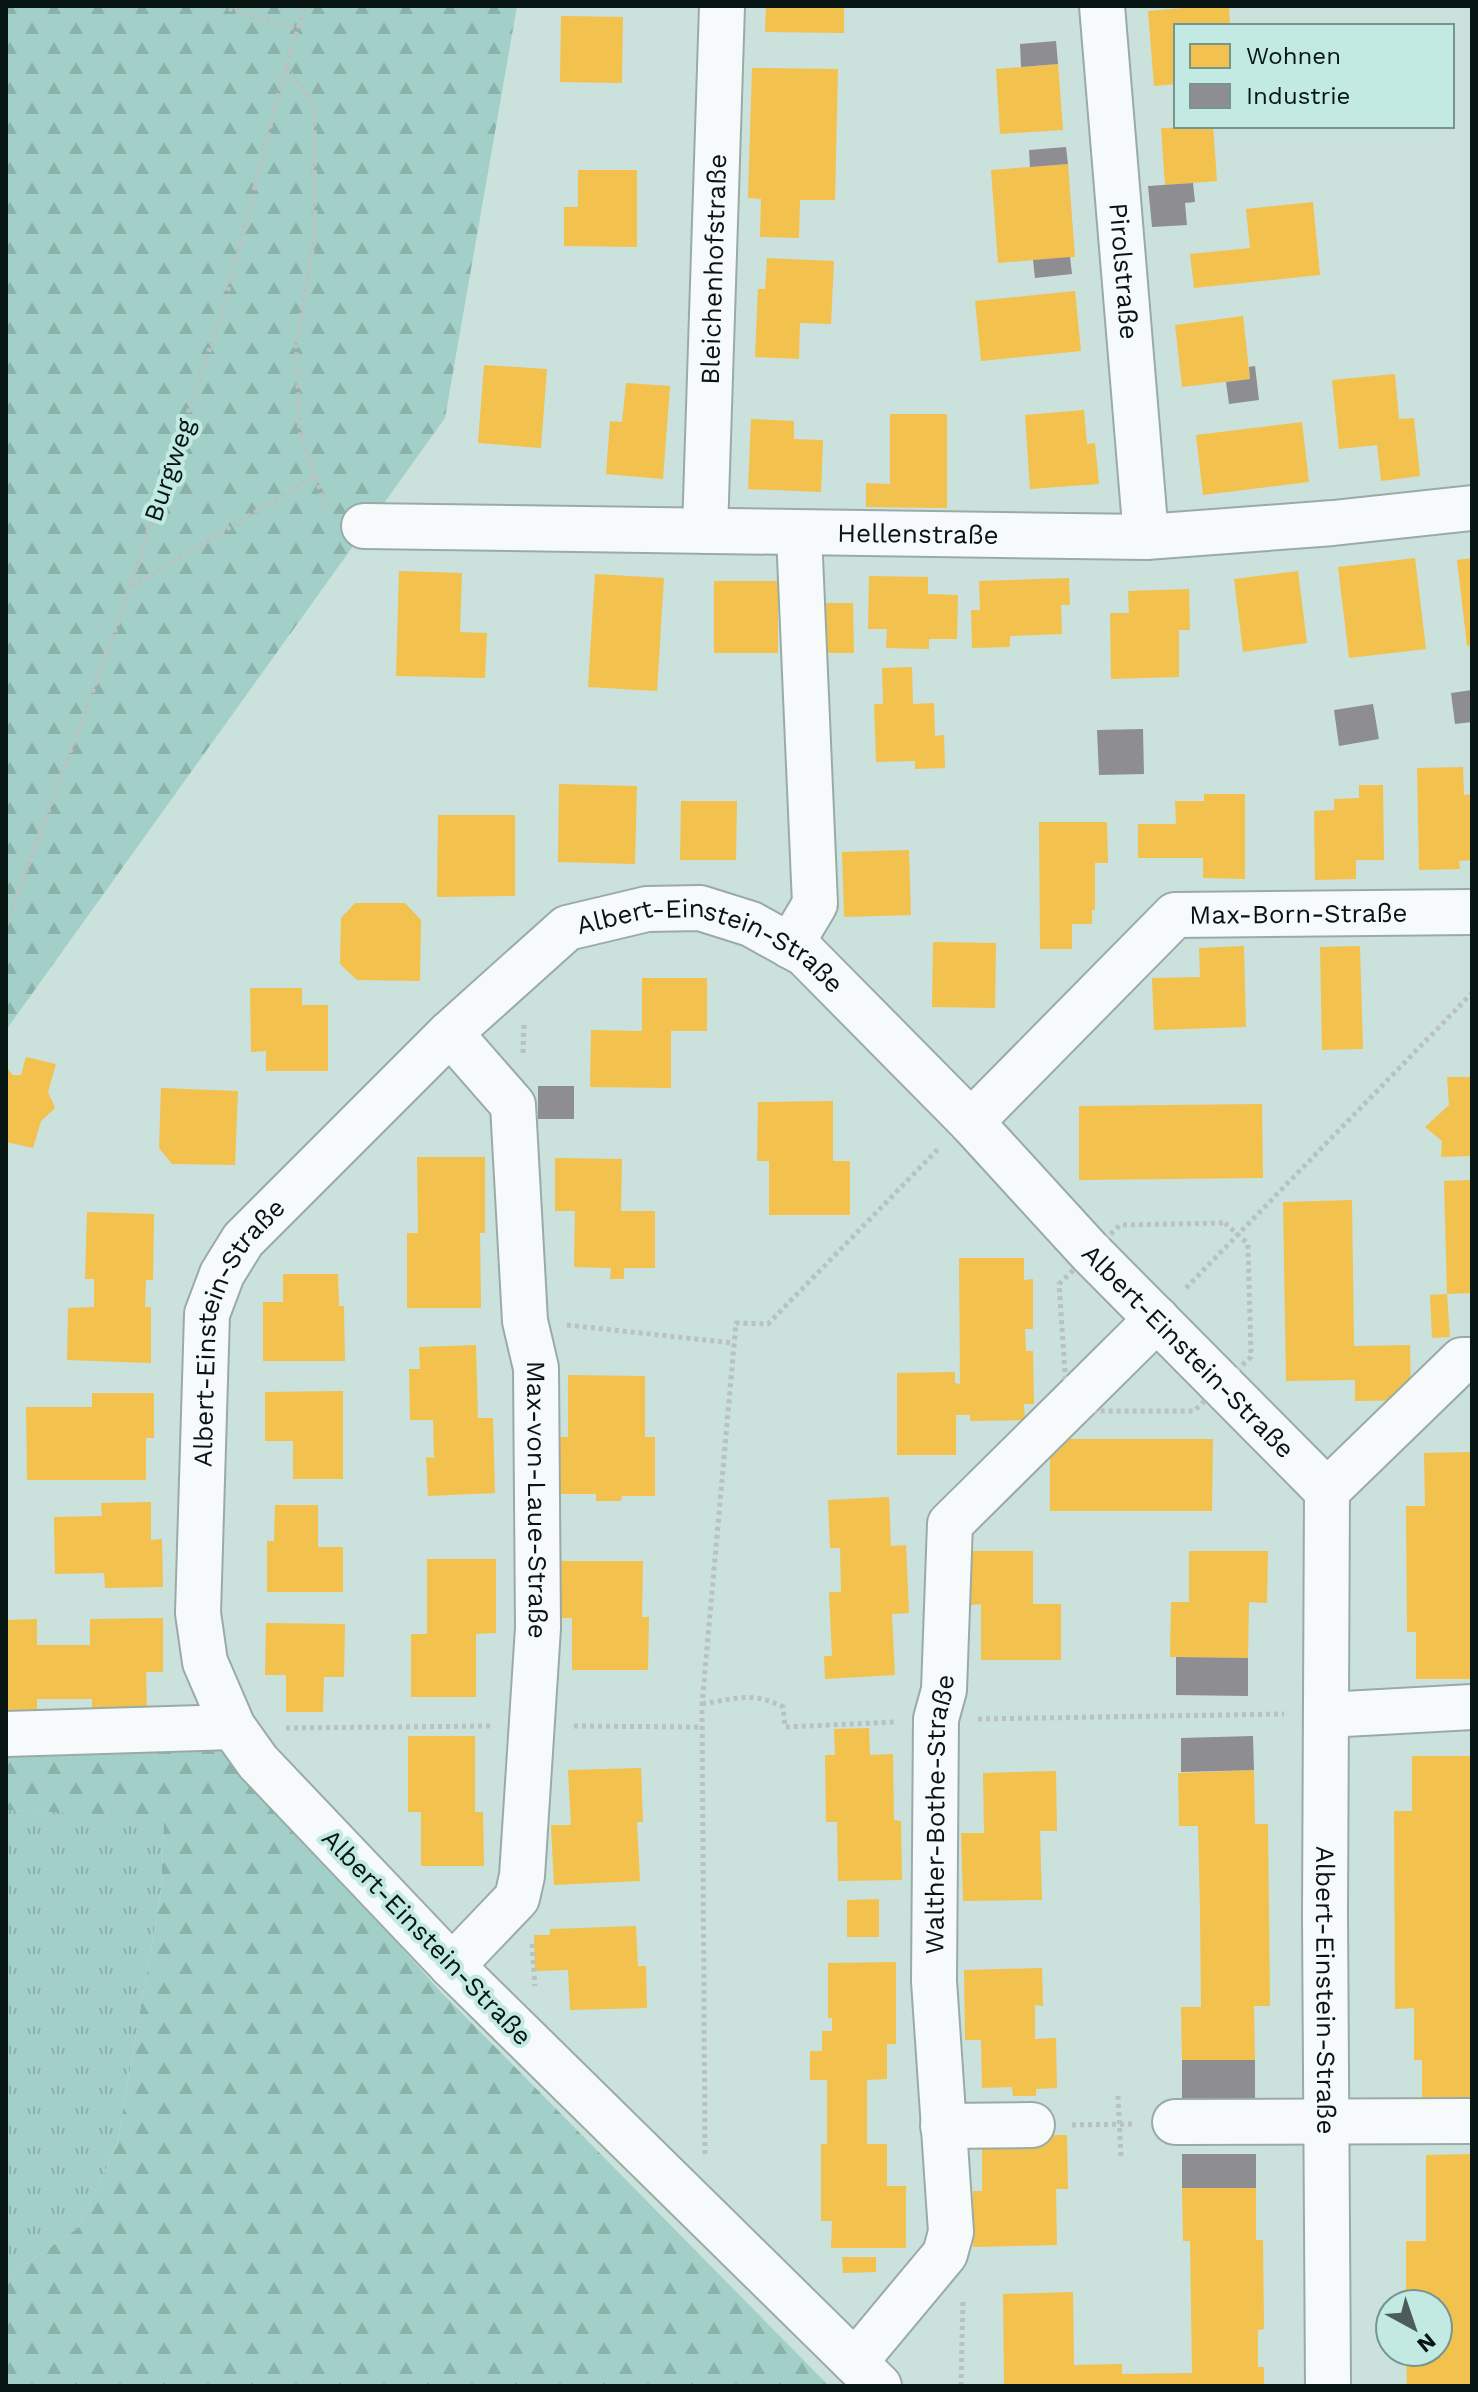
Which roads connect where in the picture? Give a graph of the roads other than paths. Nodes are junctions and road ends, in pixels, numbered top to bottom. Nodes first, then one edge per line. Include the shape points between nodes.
1 (722, 6) edge
2 (1102, 6) edge
3 (1472, 508) edge
4 (364, 526) dead end
5 (705, 531) junction
6 (799, 534) junction
7 (1146, 537) junction
8 (1472, 912) edge
9 (790, 946) junction
10 (450, 1033) junction
11 (971, 1122) junction
12 (1157, 1319) junction
13 (1472, 1360) edge
14 (1327, 1491) junction
15 (1472, 1707) edge
16 (1326, 1715) junction
17 (233, 1727) junction
18 (6, 1734) edge
19 (452, 1966) junction
20 (1472, 2121) edge
21 (1175, 2122) dead end
22 (1328, 2123) junction
23 (1032, 2125) dead end
24 (943, 2126) junction
25 (867, 2374) edge
26 (1328, 2386) edge

1 - 5 street, Bleichenhofstraße
2 - 7 street, Pirolstraße
3 - 7 street, Hellenstraße
4 - 5 street, Hellenstraße
5 - 6 street, Hellenstraße
6 - 7 street, Hellenstraße
6 - 9 street via 815,904
8 - 11 street, Max-Born-Straße via 1175,915
9 - 10 street, Albert-Einstein-Straße via 751,924 700,908 647,909 567,928
9 - 11 street, Albert-Einstein-Straße via 805,954
10 - 17 street, Albert-Einstein-Straße via 243,1240 222,1274 207,1314 198,1613 205,1662
10 - 19 street, Max-von-Laue-Straße via 513,1105 525,1321 536,1368 538,1628 517,1898
11 - 12 street, Albert-Einstein-Straße
12 - 14 street, Albert-Einstein-Straße
12 - 24 street, Walther-Bothe-Straße via 950,1524 944,1690 936,1719 934,1981
13 - 14 street via 1462,1360
14 - 16 street, Albert-Einstein-Straße
15 - 16 street
16 - 22 street, Albert-Einstein-Straße
17 - 18 street
17 - 19 street, Albert-Einstein-Straße via 258,1762
19 - 25 street, Albert-Einstein-Straße
20 - 22 street
21 - 22 street
22 - 26 street, Albert-Einstein-Straße
23 - 24 street
24 - 25 street, Walther-Bothe-Straße via 951,2232 945,2254

